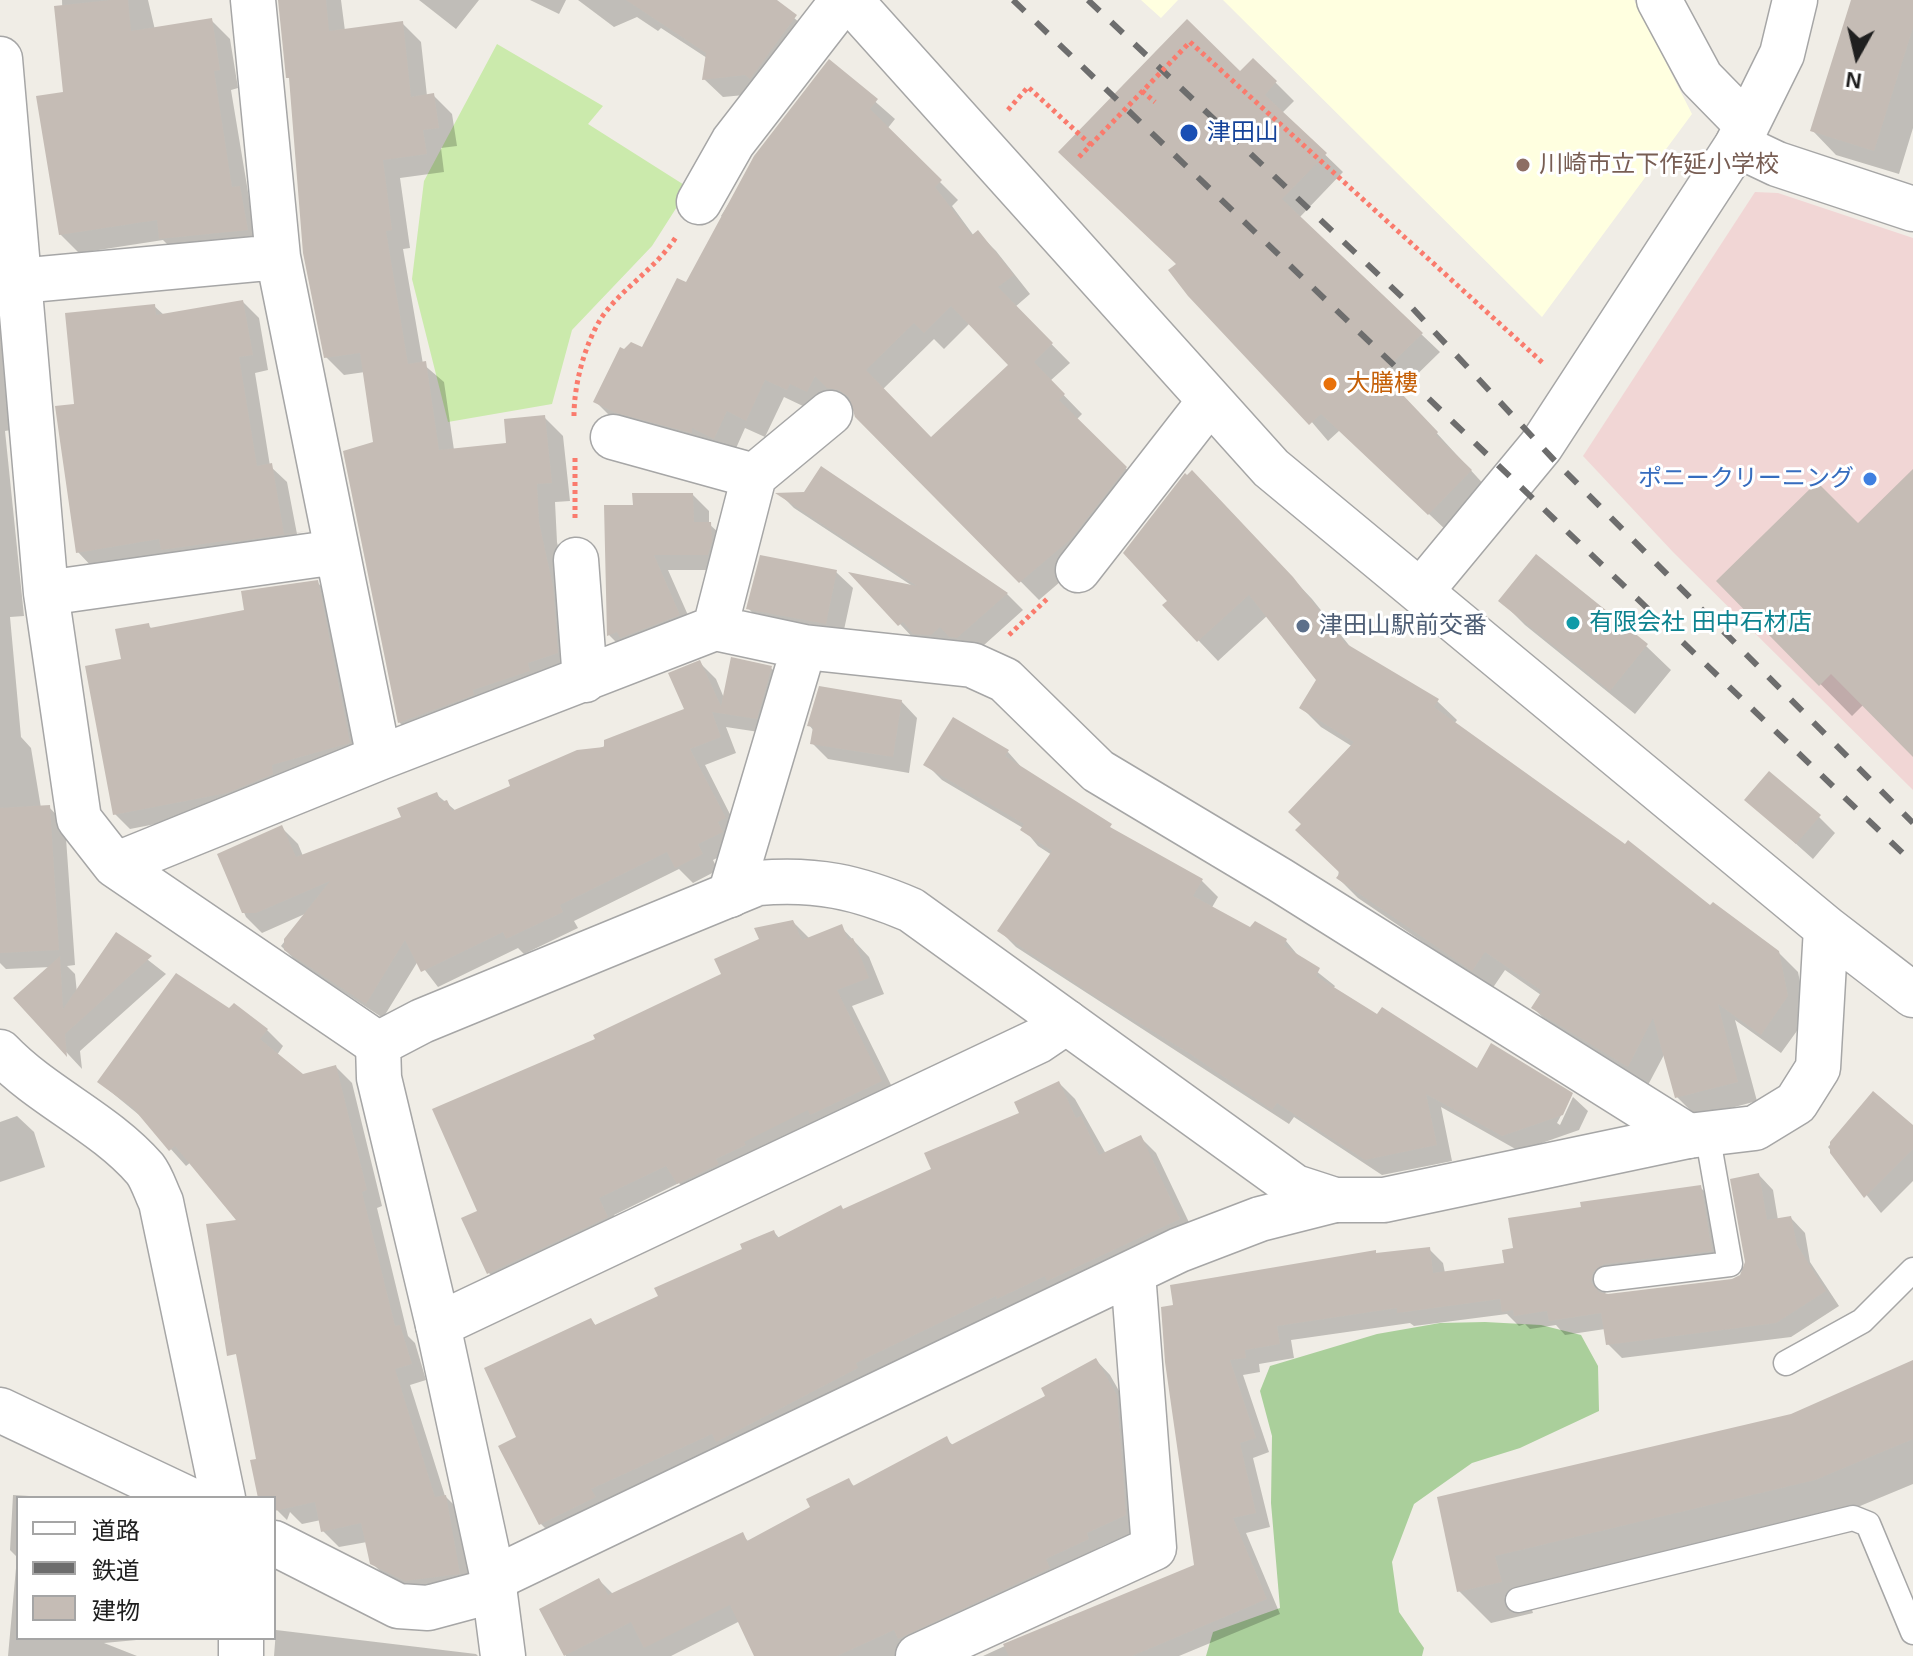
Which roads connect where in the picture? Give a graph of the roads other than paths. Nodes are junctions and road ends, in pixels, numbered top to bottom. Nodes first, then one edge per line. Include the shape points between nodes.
1 (253, 0) edge
2 (843, 0) edge
3 (850, 0) edge
4 (1659, 0) edge
5 (1795, 0) edge
6 (0, 59) edge
7 (1742, 135) junction
8 (699, 202) road end
9 (1913, 209) edge
10 (278, 257) junction
11 (19, 281) junction
12 (1209, 402) junction
13 (830, 413) dead end
14 (587, 434) road end
15 (754, 476) junction
16 (337, 552) junction
17 (576, 560) road end
18 (1078, 570) road end
19 (1421, 591) junction
20 (46, 593) junction
21 (715, 628) junction
22 (804, 647) junction
23 (585, 680) junction
24 (379, 758) junction
25 (115, 865) junction
26 (730, 895) junction
27 (1826, 928) junction
28 (1913, 995) edge
29 (1066, 1022) junction
30 (378, 1044) junction
31 (0, 1052) edge
32 (1697, 1134) junction
33 (1335, 1200) junction
34 (1913, 1270) edge
35 (1133, 1273) junction
36 (1606, 1279) dead end
37 (438, 1325) junction
38 (1786, 1363) dead end
39 (0, 1410) edge
40 (182, 1496) edge
41 (223, 1496) edge
42 (276, 1544) edge
43 (494, 1585) junction
44 (1518, 1600) dead end
45 (1913, 1632) edge
46 (503, 1656) edge
47 (918, 1656) edge

1 - 10 street
2 - 8 street via 733,142
3 - 12 street
4 - 7 street via 1701,78
5 - 7 street via 1782,54
6 - 11 street
7 - 9 street via 1777,164
7 - 19 street via 1541,446
10 - 11 street
10 - 16 street
11 - 20 street
12 - 18 street
12 - 19 street via 1271,468
13 - 15 street
14 - 15 street
15 - 21 street
16 - 20 street
16 - 24 street
17 - 23 street
19 - 27 street
20 - 25 street via 79,819
21 - 22 street
21 - 23 street
22 - 26 street
22 - 32 street via 983,657 1098,771
23 - 24 street
24 - 25 street
25 - 30 street
26 - 29 street via 758,883 799,880 864,890 911,910
26 - 30 street via 422,1021
27 - 28 street
27 - 32 street via 1818,1068 1796,1103 1755,1128
29 - 33 street via 1295,1187
29 - 37 street via 1038,1041
30 - 37 street via 379,1078
31 - 41 street via 22,1076 112,1139 146,1171 161,1202
32 - 33 street via 1384,1200
32 - 36 lane via 1730,1264
33 - 35 street via 1260,1219
34 - 38 lane via 1862,1321
35 - 43 street
35 - 47 street via 1154,1548
37 - 43 street
39 - 40 street
42 - 43 street via 398,1606 428,1608
43 - 46 street
44 - 45 lane via 1853,1518 1868,1524

